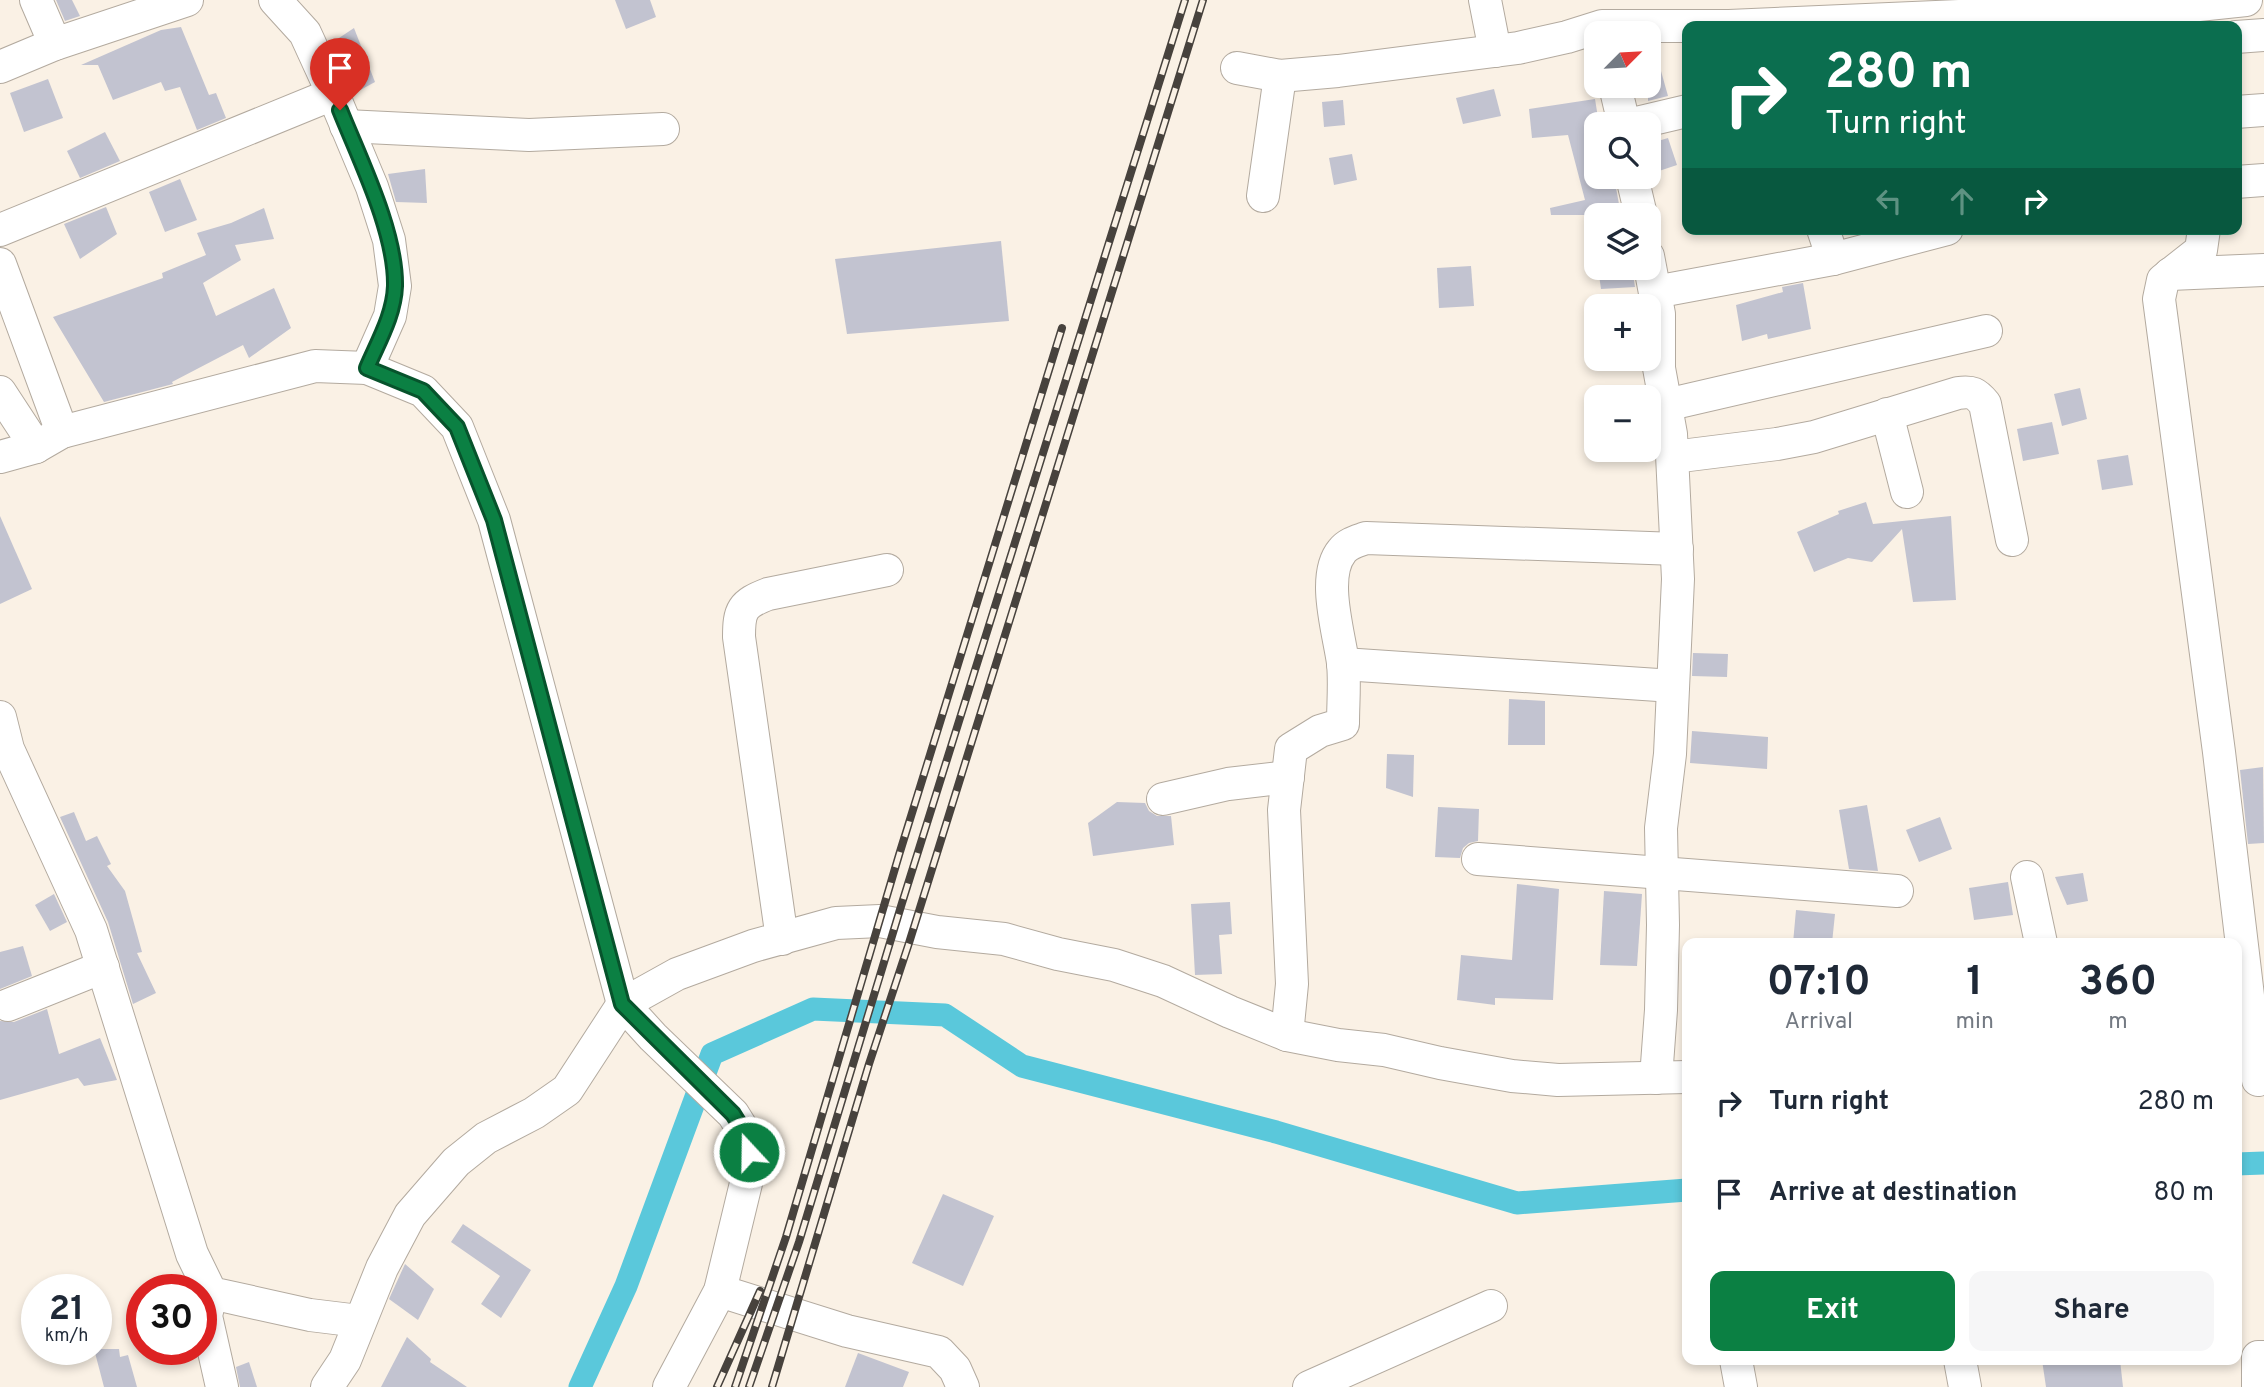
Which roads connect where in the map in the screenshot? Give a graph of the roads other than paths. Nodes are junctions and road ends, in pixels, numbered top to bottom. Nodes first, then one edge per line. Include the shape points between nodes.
1 (36, 0) edge
2 (187, 0) edge
3 (275, 0) edge
4 (1485, 0) edge
5 (2246, 0) edge
6 (2189, 11) edge
7 (1600, 20) edge
8 (1882, 21) edge
9 (1682, 24) edge
10 (2264, 35) edge
11 (2242, 37) edge
12 (55, 44) junction
13 (1495, 51) junction
14 (0, 67) edge
15 (1237, 68) dead end
16 (1280, 76) junction
17 (334, 94) junction
18 (2264, 110) edge
19 (1682, 112) edge
20 (2242, 112) edge
21 (1661, 117) edge
22 (346, 126) junction
23 (663, 129) dead end
24 (2264, 180) edge
25 (2242, 182) edge
26 (1263, 196) dead end
27 (0, 230) edge
28 (1825, 235) edge
29 (1924, 235) edge
30 (2203, 235) edge
31 (1833, 259) junction
32 (0, 264) edge
33 (2264, 270) edge
34 (2170, 274) junction
35 (1653, 280) edge
36 (1655, 292) junction
37 (1986, 331) dead end
38 (367, 368) junction
39 (0, 392) edge
40 (1666, 405) junction
41 (1887, 414) junction
42 (49, 439) junction
43 (0, 457) edge
44 (1673, 457) junction
45 (1907, 492) dead end
46 (2012, 540) dead end
47 (1677, 549) junction
48 (887, 570) dead end
49 (1343, 664) junction
50 (1673, 686) junction
51 (0, 717) edge
52 (1288, 777) junction
53 (13, 789) edge
54 (1163, 799) dead end
55 (1478, 859) dead end
56 (1662, 874) junction
57 (2027, 877) dead end
58 (1897, 891) dead end
59 (2040, 938) edge
60 (2238, 938) edge
61 (782, 939) junction
62 (103, 967) junction
63 (2242, 975) edge
64 (622, 1004) junction
65 (8, 1006) dead end
66 (1287, 1035) junction
67 (1672, 1078) edge
68 (2253, 1081) edge
69 (202, 1274) edge
70 (720, 1291) junction
71 (217, 1294) edge
72 (1491, 1306) dead end
73 (359, 1321) junction
74 (2264, 1357) edge
75 (217, 1365) edge
76 (1738, 1365) edge
77 (1961, 1365) edge
78 (1328, 1383) edge
79 (222, 1387) edge
80 (327, 1387) edge
81 (669, 1387) edge
82 (963, 1387) edge
83 (1741, 1387) edge
84 (1965, 1387) edge
85 (2258, 1387) edge

1 - 12 street
2 - 12 street
3 - 17 street via 305,33
4 - 13 street
5 - 6 street
6 - 8 street
7 - 9 street
7 - 13 street via 1567,37
10 - 11 street
12 - 14 street
13 - 16 street
15 - 16 street
16 - 26 street
17 - 22 street
17 - 27 street
18 - 20 street
19 - 21 street
22 - 23 street via 529,135
22 - 38 street via 372,187 388,240 395,286 390,316
24 - 25 street
28 - 31 street
29 - 31 street
30 - 34 street via 2201,250
31 - 36 street
32 - 42 street
33 - 34 street
34 - 60 street via 2163,280 2159,299 2219,752
35 - 36 street
36 - 40 street
37 - 40 street
38 - 42 street via 315,366
38 - 64 street via 423,391 457,427 494,520
39 - 42 street
40 - 44 street
41 - 44 street via 1814,437
41 - 45 street
41 - 46 street via 1958,393 1970,391 1978,396 1984,404
42 - 43 street
44 - 47 street
47 - 49 street via 1366,538 1341,552 1332,574 1336,638
47 - 50 street
48 - 61 street via 768,594 744,606 739,617
49 - 50 street
49 - 52 street via 1343,724 1320,731 1291,749
50 - 56 street via 1661,828
51 - 53 street
52 - 54 street via 1228,784
52 - 66 street via 1285,867 1292,984
53 - 62 street via 92,930
55 - 56 street
56 - 58 street
56 - 67 street via 1661,1010
57 - 59 street
61 - 64 street via 677,974
61 - 66 street via 836,923 880,921 1004,939 1163,981
62 - 65 street
62 - 69 street
63 - 68 street
64 - 70 street via 733,1114 743,1130 749,1152 748,1175
64 - 73 street via 567,1090 486,1138 456,1162 410,1216
66 - 67 street via 1511,1076
70 - 81 street
70 - 82 street via 848,1331 939,1352 955,1368
71 - 73 street
72 - 78 street
73 - 80 street via 345,1360
74 - 85 street via 2258,1357
75 - 79 street
76 - 83 street
77 - 84 street

